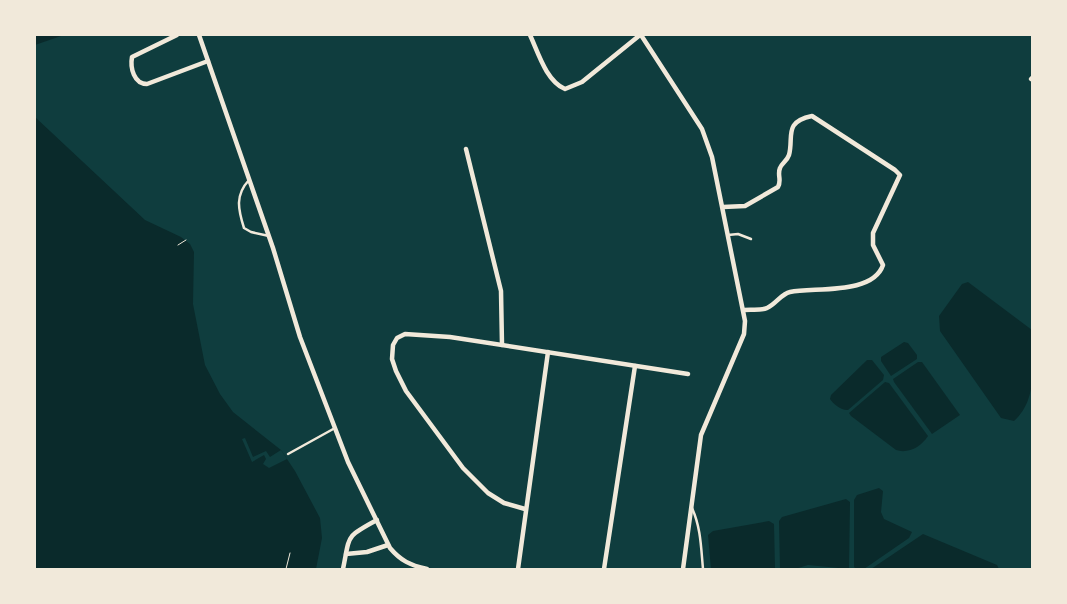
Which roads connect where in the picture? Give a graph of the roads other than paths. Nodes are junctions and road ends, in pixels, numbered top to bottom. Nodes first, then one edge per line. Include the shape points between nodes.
1 (177, 35) edge
2 (200, 35) edge
3 (530, 35) edge
4 (641, 35) edge
5 (208, 60) junction
6 (466, 149) dead end
7 (249, 180) junction
8 (723, 207) junction
9 (728, 234) junction
10 (268, 236) junction
11 (751, 239) dead end
12 (744, 310) junction
13 (502, 345) junction
14 (548, 352) junction
15 (635, 366) junction
16 (688, 374) dead end
17 (335, 428) junction
18 (288, 454) dead end
19 (691, 507) junction
20 (525, 509) junction
21 (377, 520) junction
22 (388, 545) junction
23 (346, 554) junction
24 (343, 569) edge
25 (427, 569) edge
26 (518, 569) edge
27 (604, 569) edge
28 (683, 569) edge
29 (703, 569) edge

1 - 5 street via 132,57 138,82 147,84
2 - 5 street
3 - 4 street via 549,74 556,84 565,89 582,82
4 - 8 street via 702,129
5 - 7 street
6 - 13 street via 502,292
7 - 10 street
7 - 10 lane via 238,202 244,228
8 - 9 street
8 - 12 street via 745,206 778,187 781,183 780,168 789,154 794,126 812,116 900,175 873,232 872,246 883,265 876,274 859,285 790,292 769,307
9 - 11 lane
9 - 12 street
10 - 17 street via 300,337
12 - 19 street via 744,334 700,435
13 - 14 street
13 - 20 street via 405,334 393,345 392,359 406,391 474,482 504,502
14 - 15 street
14 - 20 street
15 - 16 street
15 - 27 street
17 - 18 lane
17 - 21 street
19 - 28 street
19 - 29 lane via 697,520
20 - 26 street
21 - 22 street
21 - 23 street via 354,532 349,538
22 - 23 street
22 - 25 street via 404,562
23 - 24 street

